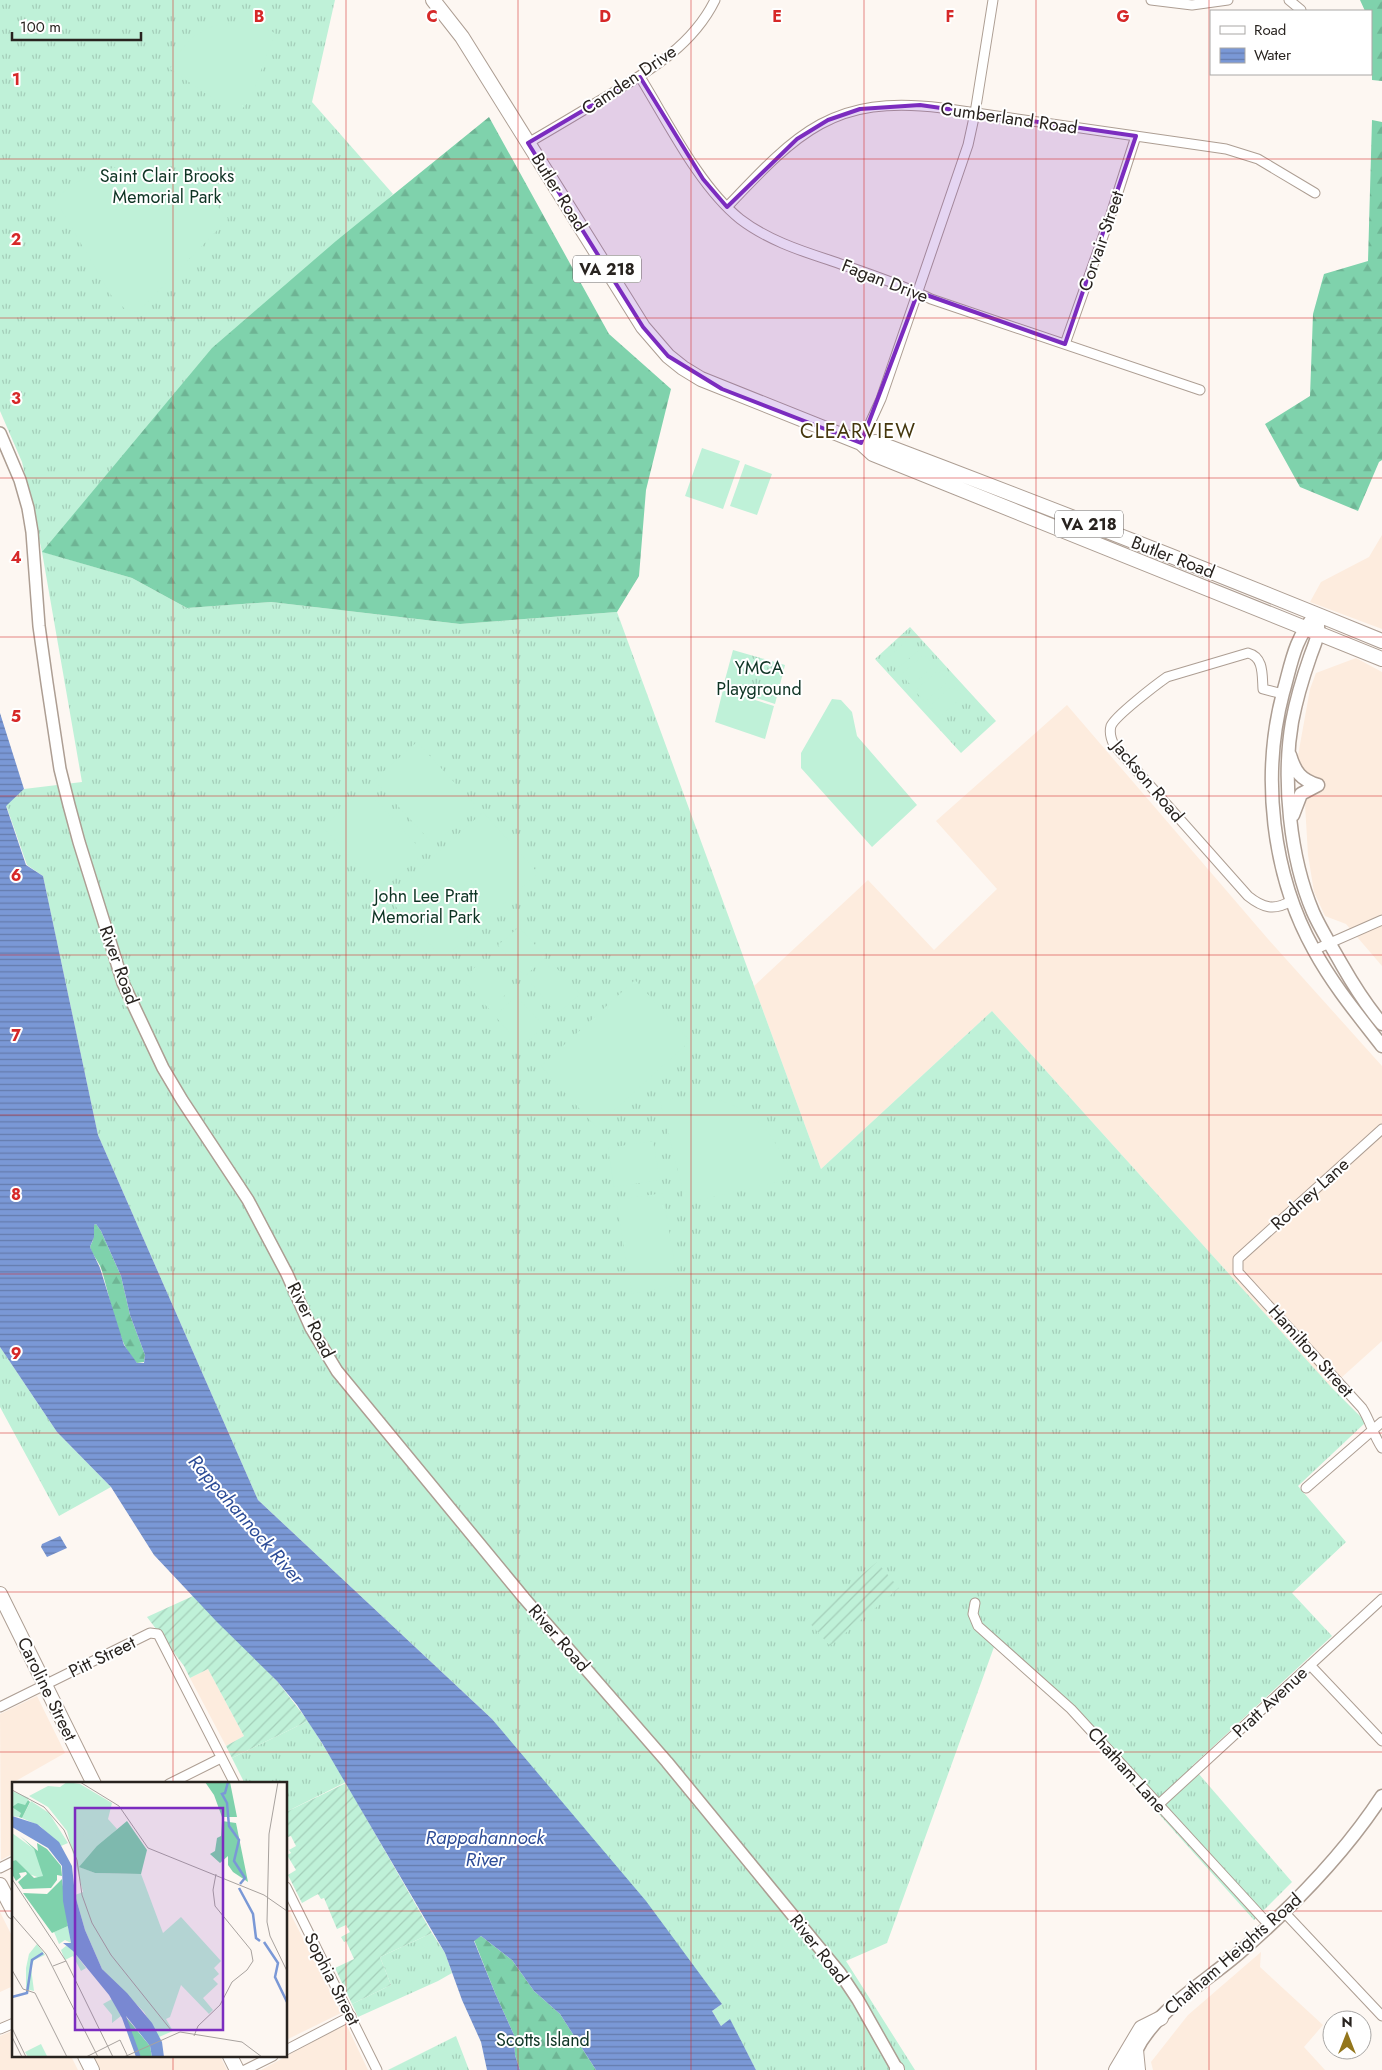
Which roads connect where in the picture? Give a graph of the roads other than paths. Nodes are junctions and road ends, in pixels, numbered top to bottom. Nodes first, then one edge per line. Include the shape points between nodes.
1 (434, 0) edge
2 (715, 0) edge
3 (993, 0) edge
4 (1151, 0) edge
5 (1228, 0) edge
6 (1289, 0) edge
7 (1301, 10) dead end
8 (640, 77) junction
9 (975, 113) junction
10 (1136, 136) junction
11 (528, 143) junction
12 (1315, 193) dead end
13 (727, 207) junction
14 (918, 292) junction
15 (1065, 344) junction
16 (1200, 390) dead end
17 (0, 433) edge
18 (861, 443) junction
19 (1316, 614) junction
20 (1304, 628) junction
21 (1319, 634) junction
22 (1382, 640) edge
23 (1382, 659) edge
24 (1283, 694) junction
25 (1288, 748) junction
26 (1291, 821) junction
27 (1291, 900) junction
28 (1382, 920) edge
29 (1329, 943) junction
30 (1314, 950) junction
31 (1382, 1024) edge
32 (1382, 1046) edge
33 (1382, 1129) edge
34 (1238, 1259) joint
35 (1382, 1422) edge
36 (1373, 1430) junction
37 (1382, 1448) edge
38 (1306, 1488) dead end
39 (0, 1594) edge
40 (1382, 1599) edge
41 (975, 1603) dead end
42 (1310, 1665) junction
43 (45, 1684) junction
44 (0, 1707) edge
45 (1382, 1741) edge
46 (221, 1758) junction
47 (93, 1782) edge
48 (173, 1782) edge
49 (234, 1782) edge
50 (1158, 1804) junction
51 (1380, 1804) edge
52 (12, 1863) edge
53 (0, 1868) edge
54 (0, 1885) edge
55 (288, 1892) edge
56 (12, 1908) edge
57 (1284, 1912) junction
58 (1269, 1925) junction
59 (351, 2016) junction
60 (1382, 2016) edge
61 (1160, 2018) junction
62 (12, 2024) edge
63 (0, 2030) edge
64 (288, 2049) edge
65 (1136, 2050) junction
66 (86, 2058) edge
67 (231, 2058) edge
68 (269, 2058) edge
69 (92, 2070) edge
70 (237, 2070) edge
71 (245, 2070) edge
72 (377, 2070) edge
73 (897, 2070) edge
74 (1116, 2070) edge
75 (1128, 2070) edge
76 (1138, 2070) edge

1 - 11 main road, Butler Road / VA 218 via 462,37
2 - 8 street, Camden Drive via 692,35
3 - 9 street
4 - 5 street via 1192,5
6 - 7 street
8 - 11 street, Camden Drive
8 - 13 street, Fagan Drive via 703,179
9 - 10 street, Cumberland Road
9 - 13 street, Cumberland Road via 898,104 845,113 797,139
9 - 14 street via 968,145
10 - 12 street, Cumberland Road via 1243,153
10 - 15 street, Corvair Street
11 - 18 main road, Butler Road / VA 218 via 643,327 668,356 722,389
13 - 14 street, Fagan Drive via 773,239
14 - 15 street, Fagan Drive
14 - 18 street via 881,399
15 - 16 street, Fagan Drive
17 - 73 street, River Road via 28,508 45,673 68,805 123,983 164,1068 248,1200 311,1328 337,1371 524,1598 667,1762 840,1973
18 - 19 main road, Butler Road / VA 218 via 876,442
18 - 20 main road, Butler Road / VA 218 via 873,454
19 - 20 main road
19 - 21 main road
19 - 22 main road, VA 218
20 - 21 main road, VA 218
20 - 24 main road
21 - 23 main road, VA 218
21 - 25 main road via 1292,719
24 - 27 main road via 1276,719 1273,787 1278,843
24 - 27 street, Jackson Road via 1263,689 1258,657 1243,654 1167,677 1114,721 1110,734 1114,745 1248,896 1265,908 1275,908
25 - 26 main road
25 - 26 main road via 1299,776 1318,785 1301,794
26 - 29 main road via 1302,881
27 - 30 main road
28 - 29 street
29 - 30 street
29 - 31 main road via 1356,989
30 - 32 main road via 1354,1011
33 - 34 street, Rodney Lane
34 - 36 street, Hamilton Street via 1238,1272 1362,1408
35 - 36 street
36 - 37 street, Hamilton Street
36 - 38 street
39 - 43 main road, Caroline Street
40 - 42 street, Pratt Avenue
41 - 50 street, Chatham Lane via 973,1614 976,1624 1071,1709
42 - 45 street
42 - 50 street, Pratt Avenue
43 - 44 street, Pitt Street
43 - 46 street, Pitt Street via 150,1633 158,1634
43 - 47 main road, Caroline Street
46 - 48 street
46 - 49 street
50 - 58 street, Chatham Lane
51 - 57 main road, Chatham Heights Road
52 - 53 street
54 - 56 main road
55 - 59 street, Sophia Street
57 - 58 main road, Chatham Heights Road
57 - 60 street
58 - 61 main road, Chatham Heights Road
59 - 64 street
59 - 72 street, Sophia Street
61 - 65 main road, Chatham Heights Road
61 - 74 main road via 1142,2028
62 - 63 street
65 - 75 main road, Chatham Heights Road
65 - 76 main road
66 - 69 main road
67 - 70 main road
68 - 71 street

